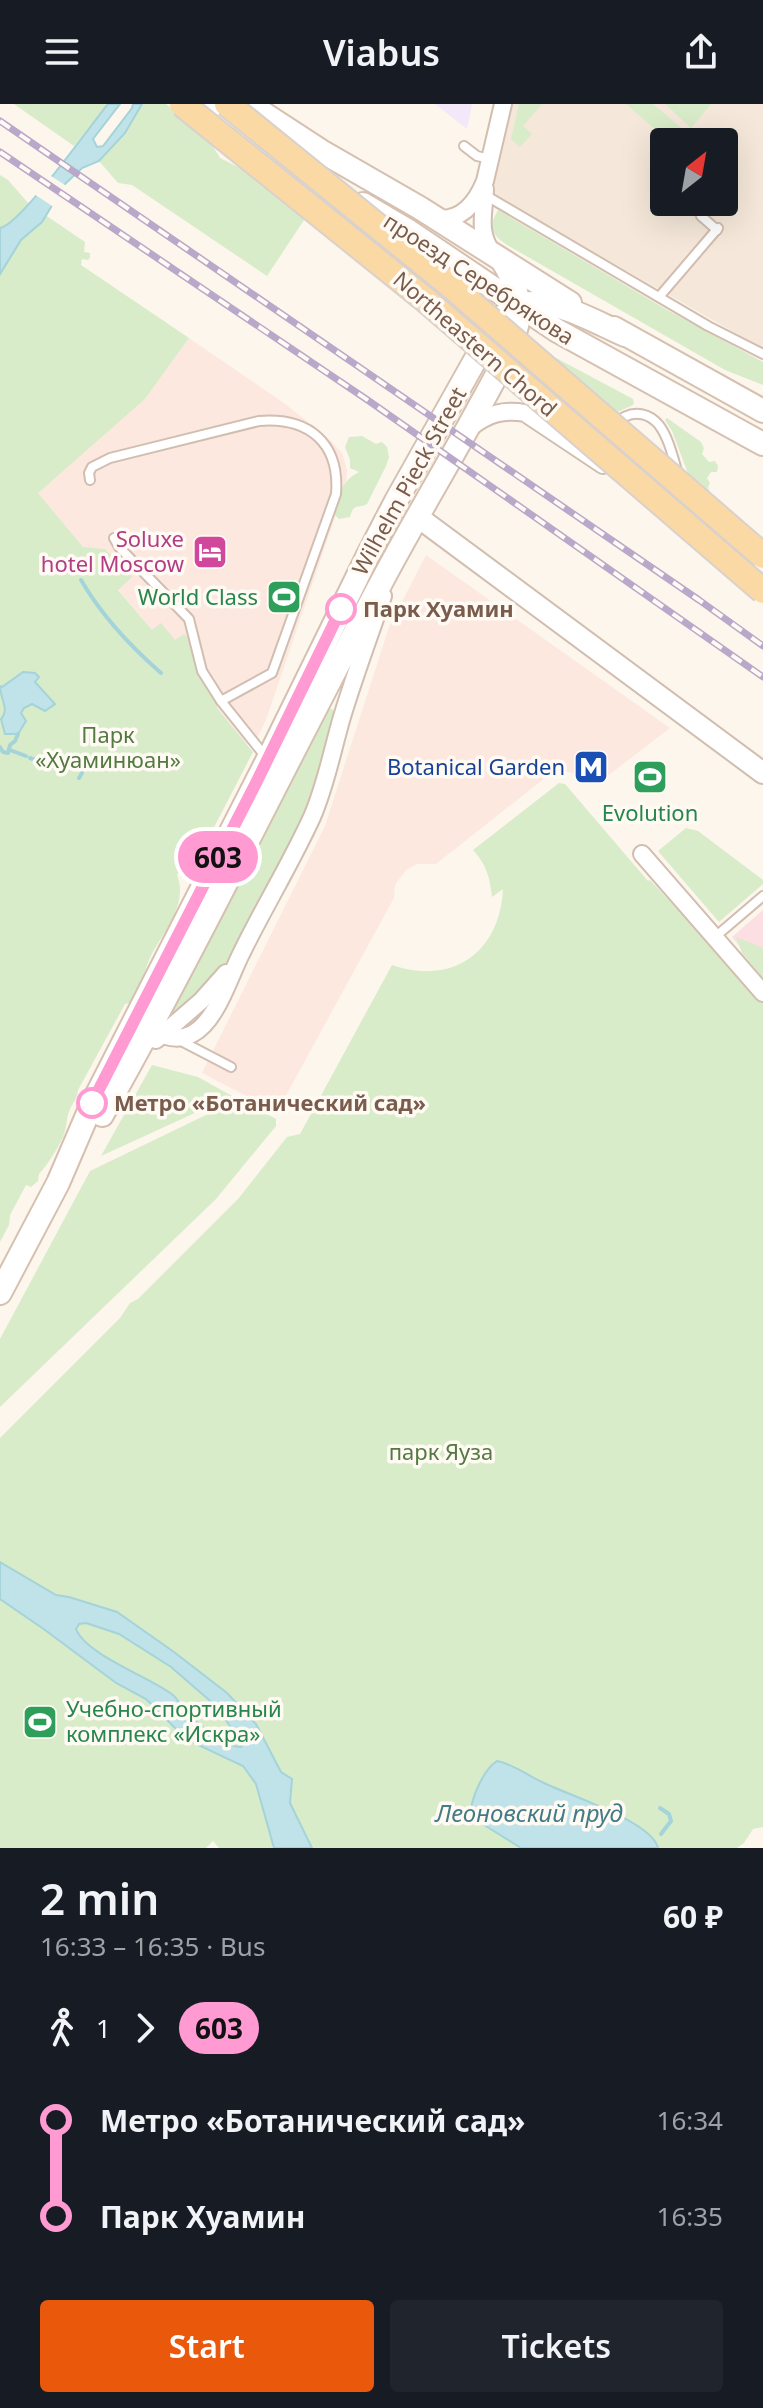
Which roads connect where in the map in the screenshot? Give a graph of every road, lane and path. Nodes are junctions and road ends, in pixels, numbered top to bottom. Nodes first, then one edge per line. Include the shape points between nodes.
1 (182, 104) edge
2 (201, 104) edge
3 (227, 104) edge
4 (249, 104) edge
5 (503, 104) edge
6 (237, 129) junction
7 (464, 146) dead end
8 (490, 159) junction
9 (485, 188) junction
10 (701, 216) dead end
11 (436, 219) junction
12 (499, 259) junction
13 (659, 297) junction
14 (519, 305) junction
15 (625, 335) junction
16 (763, 354) edge
17 (604, 357) junction
18 (500, 367) junction
19 (449, 408) junction
20 (763, 411) edge
21 (466, 431) junction
22 (763, 444) edge
23 (621, 476) junction
24 (90, 480) dead end
25 (418, 517) junction
26 (114, 538) dead end
27 (763, 543) edge
28 (397, 552) junction
29 (763, 557) edge
30 (763, 591) edge
31 (311, 693) junction
32 (221, 701) junction
33 (342, 717) junction
34 (270, 755) junction
35 (763, 773) edge
36 (642, 854) dead end
37 (763, 896) edge
38 (714, 938) junction
39 (763, 993) edge
40 (157, 1028) junction
41 (231, 1067) dead end
42 (58, 1183) junction
43 (0, 1293) edge

1 - 30 main road, Northeastern Chord, bridge via 422,297
2 - 6 main road, проезд Серебрякова
3 - 29 main road, Northeastern Chord, bridge via 449,284
4 - 11 main road, проезд Серебрякова
5 - 8 street
6 - 14 main road, проезд Серебрякова via 407,230
6 - 19 main road via 306,202 449,311 463,350
7 - 8 lane
8 - 9 street
9 - 11 street via 461,214
9 - 12 street via 481,227 487,246
9 - 13 lane
10 - 13 lane via 718,229
11 - 12 main road, проезд Серебрякова
12 - 14 main road
12 - 15 main road, проезд Серебрякова
13 - 16 lane
14 - 15 main road via 546,303
14 - 17 main road, проезд Серебрякова
14 - 18 main road, Wilhelm Pieck Street via 519,322
14 - 19 main road, Wilhelm Pieck Street via 492,330
15 - 20 main road, проезд Серебрякова
17 - 18 main road via 541,335 528,336
17 - 22 main road, проезд Серебрякова
18 - 21 main road, Wilhelm Pieck Street
19 - 31 main road, Wilhelm Pieck Street via 396,501
21 - 23 street via 498,412 525,413
21 - 25 main road, Wilhelm Pieck Street
23 - 27 lane via 605,456 607,432 617,420 645,416 660,427 689,497
23 - 29 street
24 - 32 lane via 92,467 110,458 259,421 293,423 325,442 338,475 336,494 272,673
25 - 28 main road, Wilhelm Pieck Street
25 - 35 street
26 - 32 lane via 189,619 202,671
28 - 31 main road, Wilhelm Pieck Street
28 - 33 street
31 - 33 street via 338,703
31 - 34 main road, Wilhelm Pieck Street
31 - 40 main road, Wilhelm Pieck Street
32 - 34 lane
33 - 40 street via 312,816 241,953 201,1001
34 - 40 main road, Wilhelm Pieck Street
36 - 38 street
37 - 38 lane
38 - 39 street
40 - 41 lane
40 - 42 main road, Wilhelm Pieck Street
40 - 42 main road, Wilhelm Pieck Street via 92,1104
42 - 43 main road, Wilhelm Pieck Street

